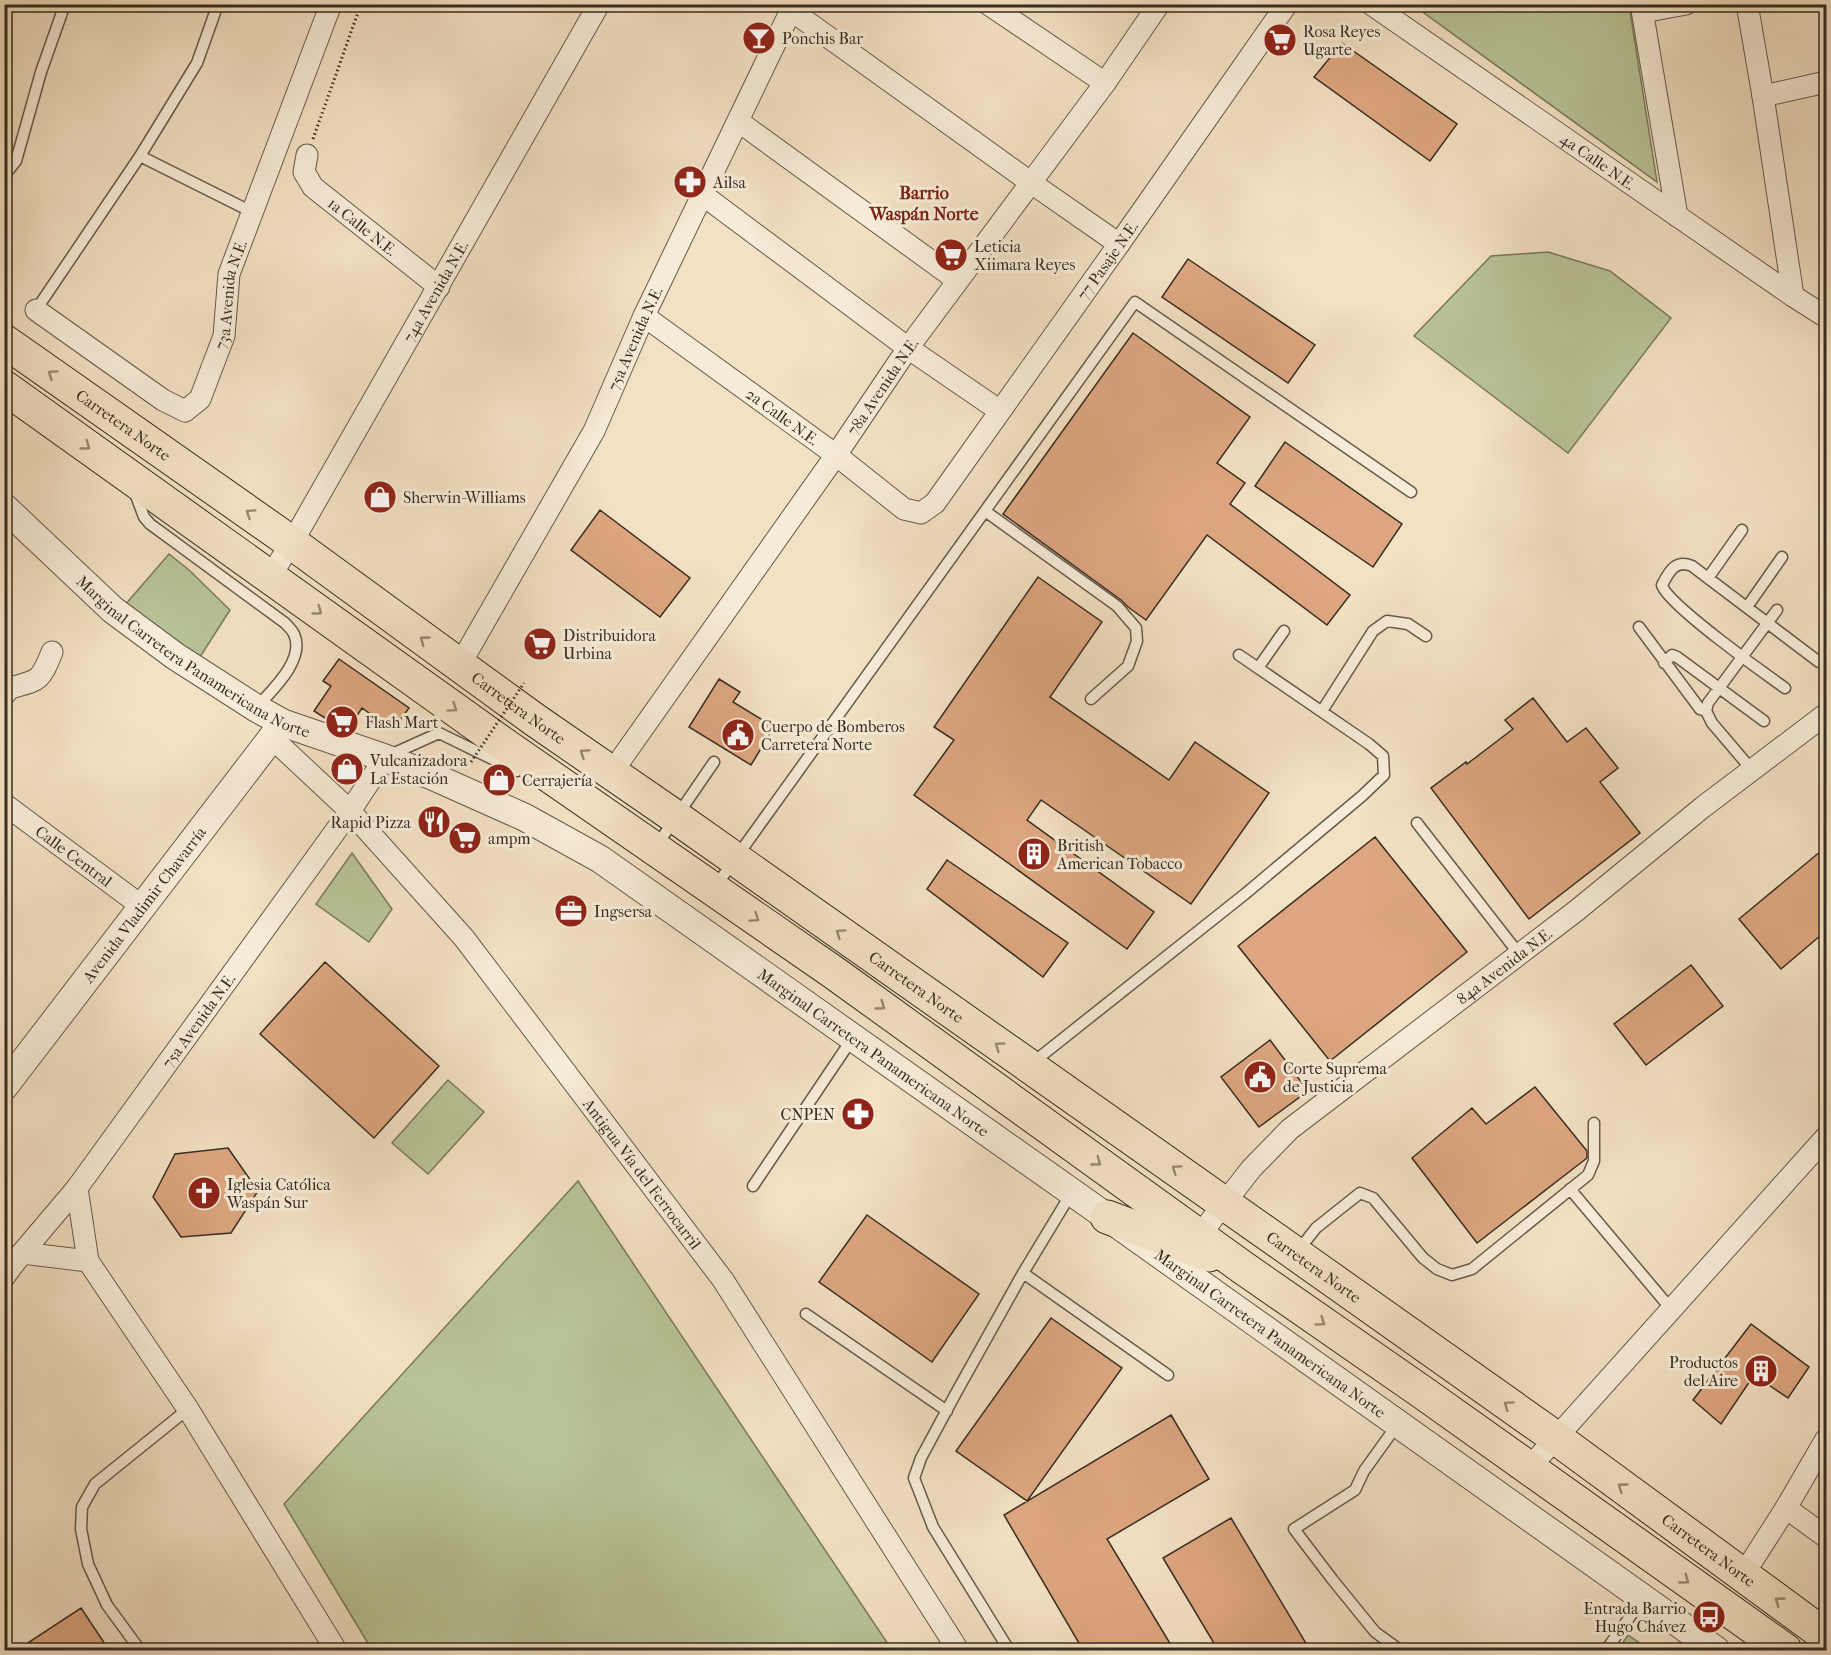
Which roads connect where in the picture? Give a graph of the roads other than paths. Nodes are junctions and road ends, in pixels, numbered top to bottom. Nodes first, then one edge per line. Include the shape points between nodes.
1 (65, 4) edge
2 (218, 4) edge
3 (599, 4) edge
4 (988, 4) edge
5 (1287, 4) edge
6 (1371, 4) edge
7 (1686, 4) edge
8 (1748, 4) edge
9 (330, 5) edge
10 (1158, 5) edge
11 (793, 8) edge
12 (1642, 8) edge
13 (1827, 82) edge
14 (1105, 83) junction
15 (1763, 96) junction
16 (738, 121) junction
17 (307, 154) road end
18 (140, 156) junction
19 (4, 176) edge
20 (1030, 182) junction
21 (704, 195) junction
22 (252, 212) junction
23 (1677, 216) junction
24 (1119, 244) junction
25 (957, 280) junction
26 (439, 287) junction
27 (1793, 296) junction
28 (36, 310) joint
29 (644, 316) junction
30 (1827, 317) edge
31 (4, 341) edge
32 (908, 348) junction
33 (4, 387) edge
34 (1000, 411) junction
35 (836, 454) junction
36 (128, 476) junction
37 (1411, 492) dead end
38 (4, 507) edge
39 (985, 511) junction
40 (921, 513) joint
41 (1742, 530) dead end
42 (292, 543) junction
43 (1782, 557) dead end
44 (270, 577) junction
45 (1708, 578) junction
46 (1747, 608) junction
47 (1777, 610) dead end
48 (1767, 622) junction
49 (1639, 627) dead end
50 (1284, 631) dead end
51 (1426, 636) dead end
52 (52, 652) dead end
53 (1239, 655) dead end
54 (1742, 657) junction
55 (1819, 662) dead end
56 (1664, 663) junction
57 (459, 666) junction
58 (1258, 668) junction
59 (1719, 688) junction
60 (1785, 688) dead end
61 (4, 695) edge
62 (1091, 699) dead end
63 (255, 708) junction
64 (1322, 711) junction
65 (1706, 711) junction
66 (1827, 714) edge
67 (1764, 721) dead end
68 (278, 730) junction
69 (385, 758) junction
70 (714, 762) dead end
71 (1752, 770) junction
72 (612, 772) junction
73 (4, 804) edge
74 (350, 811) junction
75 (677, 818) junction
76 (613, 819) junction
77 (1417, 824) dead end
78 (656, 848) junction
79 (735, 859) junction
80 (714, 889) junction
81 (143, 907) junction
82 (1519, 954) junction
83 (853, 1038) junction
84 (1028, 1066) junction
85 (4, 1087) edge
86 (1594, 1123) dead end
87 (1827, 1137) edge
88 (753, 1186) dead end
89 (76, 1188) junction
90 (1570, 1189) junction
91 (1072, 1192) junction
92 (1224, 1203) junction
93 (1107, 1217) junction
94 (1199, 1236) junction
95 (22, 1253) junction
96 (1296, 1254) junction
97 (88, 1261) junction
98 (1242, 1267) junction
99 (1023, 1273) junction
100 (4, 1278) edge
101 (1671, 1310) junction
102 (806, 1314) dead end
103 (1168, 1375) dead end
104 (188, 1409) junction
105 (946, 1411) junction
106 (1397, 1424) junction
107 (1556, 1438) junction
108 (1827, 1439) edge
109 (1529, 1468) junction
110 (1786, 1508) junction
111 (1827, 1537) edge
112 (1743, 1575) junction
113 (1643, 1599) junction
114 (1827, 1636) edge
115 (140, 1650) edge
116 (336, 1650) edge
117 (958, 1650) edge
118 (1009, 1650) edge
119 (1400, 1650) edge
120 (1606, 1650) edge
121 (1716, 1650) edge
122 (1785, 1650) edge

1 - 19 lane via 16,161
2 - 18 lane via 197,63
3 - 26 street, 74a Avenida N.E.
4 - 14 street
5 - 24 street, 77 Pasaje N.E.
6 - 23 street, 4a Calle N.E.
7 - 12 street
8 - 15 street
9 - 22 street, 73a Avenida N.E.
10 - 14 street, 78a Avenida N.E.
11 - 16 street, 75a Avenida N.E.
11 - 20 street
12 - 23 street
13 - 15 street
14 - 20 street, 78a Avenida N.E.
15 - 27 street
16 - 21 street, 75a Avenida N.E.
16 - 25 street
17 - 26 street, 1a Calle N.E. via 304,172 313,187
18 - 22 lane
18 - 28 lane
20 - 24 street
20 - 25 street, 78a Avenida N.E.
21 - 29 street, 75a Avenida N.E.
21 - 32 street
22 - 28 street, 73a Avenida N.E. via 229,274 224,336 200,399 185,411 163,400
23 - 27 street, 4a Calle N.E.
24 - 34 street, 77 Pasaje N.E.
25 - 32 street, 78a Avenida N.E.
26 - 42 street, 74a Avenida N.E.
27 - 30 street, 4a Calle N.E.
29 - 35 street, 2a Calle N.E.
29 - 57 street, 75a Avenida N.E. via 594,431
42 -> 31 highway, Carretera Norte
32 - 34 street
32 - 35 street, 78a Avenida N.E.
33 -> 36 highway
34 - 40 street, 77 Pasaje N.E. via 935,503
35 - 40 street, 2a Calle N.E. via 904,509
35 - 72 street, 78a Avenida N.E.
36 - 44 highway
36 - 63 lane via 150,524 285,623 295,635 297,652 286,674
37 - 39 lane via 1135,302
38 - 63 street, Marginal Carretera Panamericana Norte via 108,605 175,656
39 - 62 lane via 1117,606 1136,628 1137,641 1128,666
39 - 79 lane
41 - 45 lane
42 - 44 street, 74a Avenida N.E.
57 -> 42 highway, Carretera Norte
43 - 46 lane
44 -> 76 highway
45 - 46 lane
45 - 54 lane via 1692,566 1676,565 1662,585 1663,591
46 - 48 lane
47 - 48 lane
48 - 54 lane
48 - 55 lane
49 - 56 lane
50 - 58 lane
51 - 64 lane via 1408,624 1388,621 1373,631
52 - 61 street via 41,675 32,683 10,688
53 - 58 lane
54 - 59 lane
54 - 60 lane
56 - 59 lane via 1672,656 1677,657
56 - 65 lane via 1700,709
72 -> 57 highway, Carretera Norte
58 - 64 lane
59 - 65 lane
59 - 67 lane
63 - 68 street, Marginal Carretera Panamericana Norte
64 - 84 lane via 1383,756 1384,775 1245,894
65 - 71 lane
66 - 71 street, 84a Avenida N.E.
68 - 69 street, Marginal Carretera Panamericana Norte
68 - 74 street, Antigua Vía del Ferrocarril
68 - 81 street, Avenida Vladimir Chavarría
69 - 74 street, 75a Avenida N.E.
69 - 76 lane via 439,733
69 - 83 street, Marginal Carretera Panamericana Norte via 524,817 600,860
70 - 75 lane
71 - 82 street, 84a Avenida N.E.
72 - 75 highway, Carretera Norte
73 - 81 street, Calle Central
74 - 89 street, 75a Avenida N.E.
74 - 117 street, Antigua Vía del Ferrocarril via 464,938 723,1280
75 - 78 lane
75 - 79 highway, Carretera Norte
76 - 78 highway
77 - 82 lane
78 - 80 highway
79 - 80 lane
84 -> 79 highway, Carretera Norte
80 -> 94 highway
81 - 85 street, Avenida Vladimir Chavarría
82 - 92 street, 84a Avenida N.E. via 1290,1129
83 - 88 lane
83 - 91 street, Marginal Carretera Panamericana Norte
92 -> 84 highway, Carretera Norte
86 - 90 lane via 1594,1161 1588,1175
87 - 101 street
89 - 95 street, 75a Avenida N.E.
89 - 97 street
90 - 96 lane via 1472,1269 1452,1275 1423,1258 1373,1198 1360,1193 1316,1227
90 - 101 lane
91 - 93 street, Marginal Carretera Panamericana Norte
91 - 99 lane
92 - 94 street, 84a Avenida N.E.
92 - 96 highway, Carretera Norte
93 - 98 highway
93 - 106 street, Marginal Carretera Panamericana Norte
94 - 98 highway
95 - 97 street
95 - 100 street, 75a Avenida N.E.
107 -> 96 highway, Carretera Norte
97 - 104 street
98 -> 109 highway
99 - 103 lane
99 - 105 lane
101 - 107 street
102 - 105 lane
104 - 115 lane via 95,1484 82,1506 81,1529 88,1564 107,1605
104 - 116 street
105 - 118 lane via 914,1478 933,1527
106 - 113 street, Marginal Carretera Panamericana Norte
106 - 119 lane via 1355,1490 1294,1529 1375,1632
107 - 109 street
112 -> 107 highway, Carretera Norte
108 - 110 street
109 -> 122 highway
110 - 111 street
110 - 112 street
114 -> 112 highway, Carretera Norte
113 - 120 lane
113 - 121 street, Marginal Carretera Panamericana Norte

